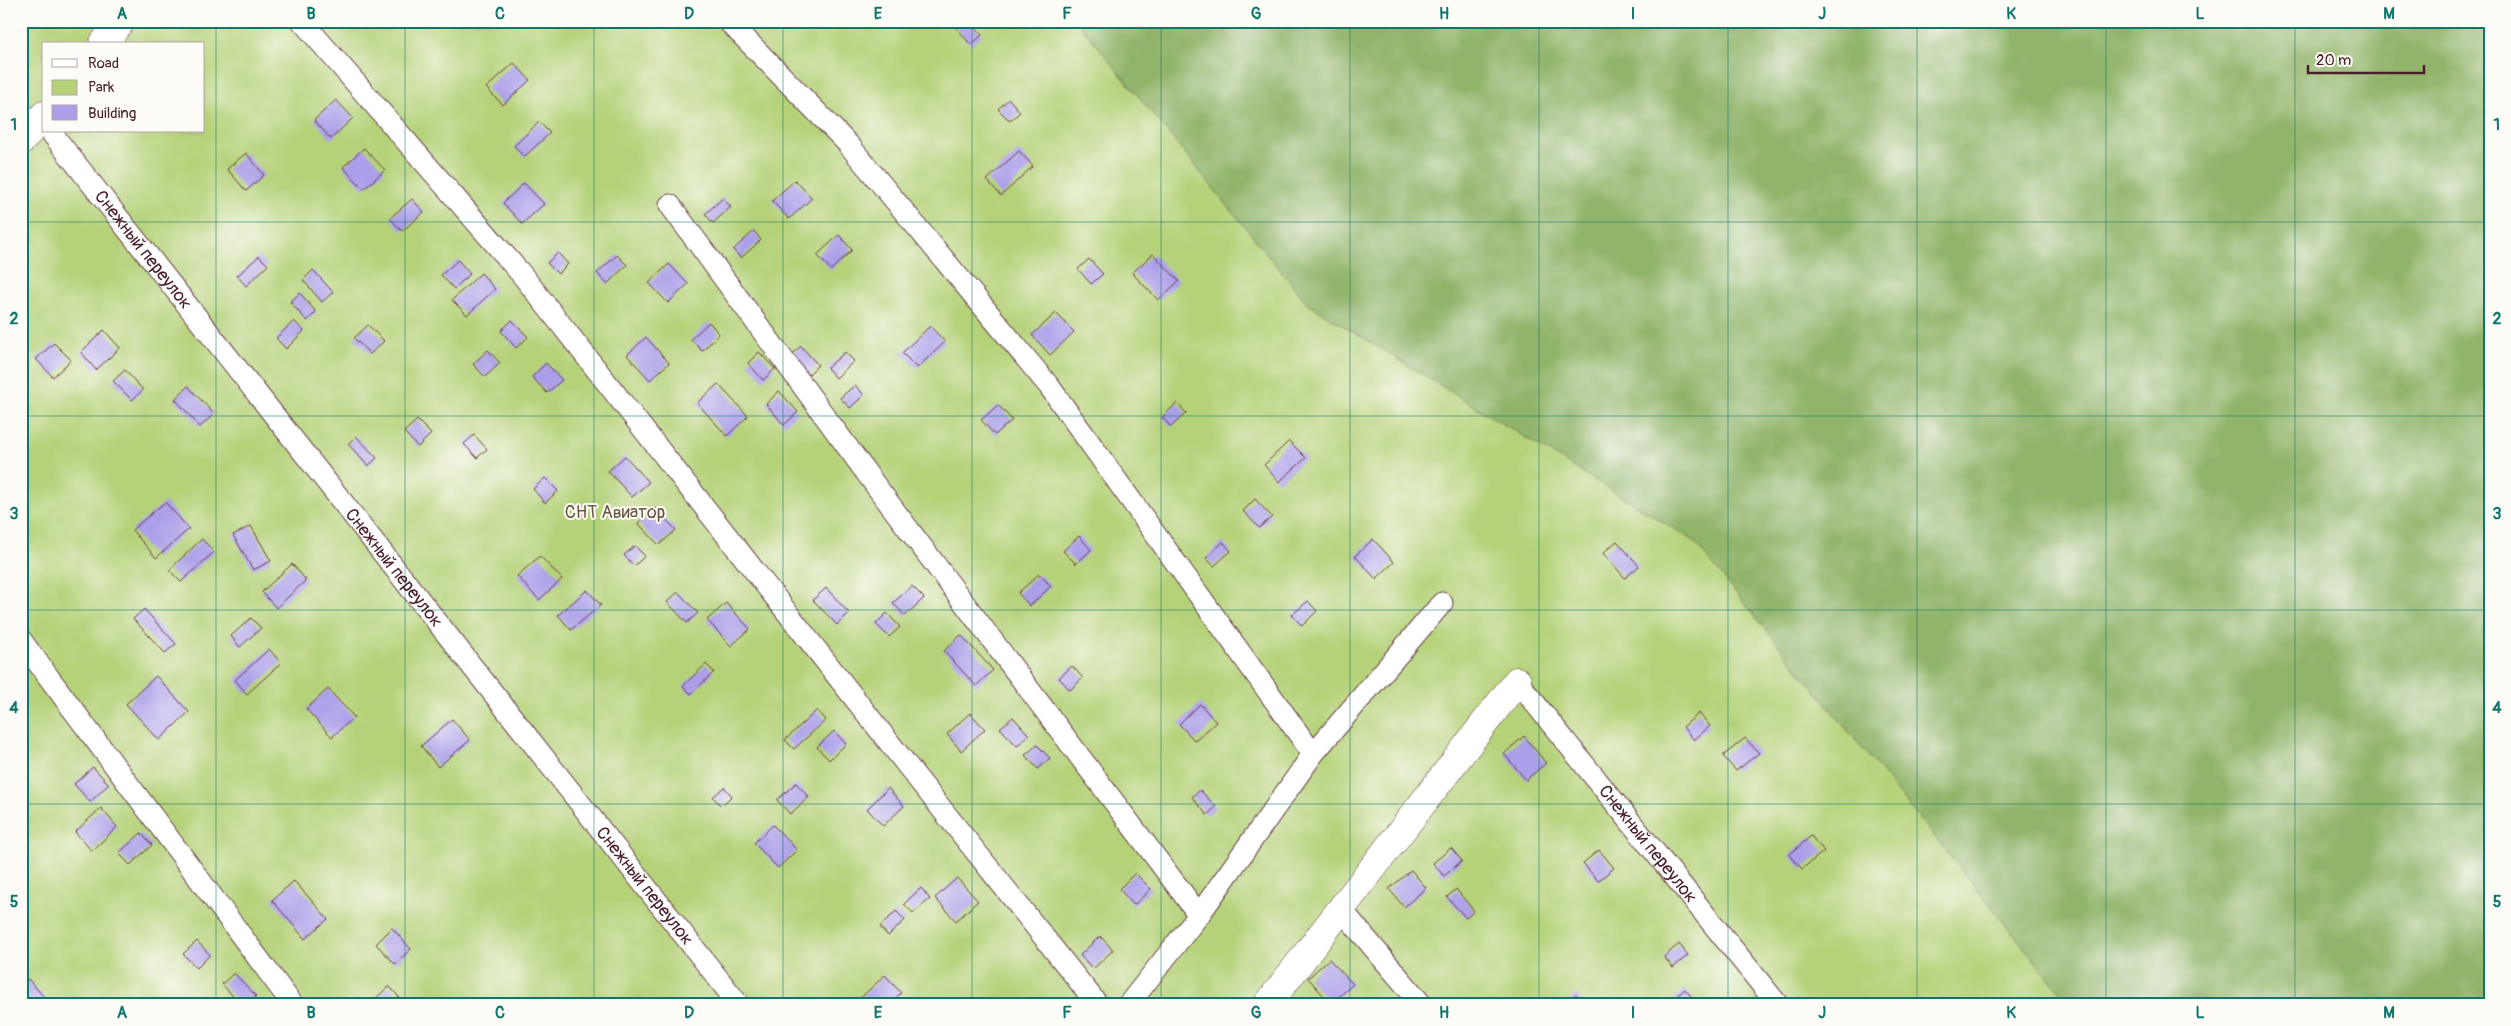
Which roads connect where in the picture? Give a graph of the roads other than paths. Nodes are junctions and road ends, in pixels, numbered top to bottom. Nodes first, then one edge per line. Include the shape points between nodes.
1 (121, 21) edge
2 (302, 21) edge
3 (728, 21) edge
4 (104, 42) edge
5 (42, 124) edge
6 (52, 132) edge
7 (21, 140) edge
8 (670, 205) dead end
9 (1442, 603) dead end
10 (21, 640) edge
11 (1517, 681) joint
12 (1313, 754) junction
13 (1341, 909) junction
14 (1198, 915) junction
15 (293, 1005) edge
16 (739, 1005) edge
17 (1098, 1005) edge
18 (1128, 1005) edge
19 (1267, 1005) edge
20 (1422, 1005) edge
21 (1778, 1005) edge

1 - 4 street
2 - 17 lane via 523,276
3 - 12 lane via 848,144 1049,386
5 - 7 street
6 - 16 lane, Снежный переулок
8 - 14 lane
9 - 12 lane
10 - 15 lane
11 - 13 street
11 - 21 lane, Снежный переулок
12 - 14 lane
13 - 19 street
13 - 20 lane
14 - 18 lane

